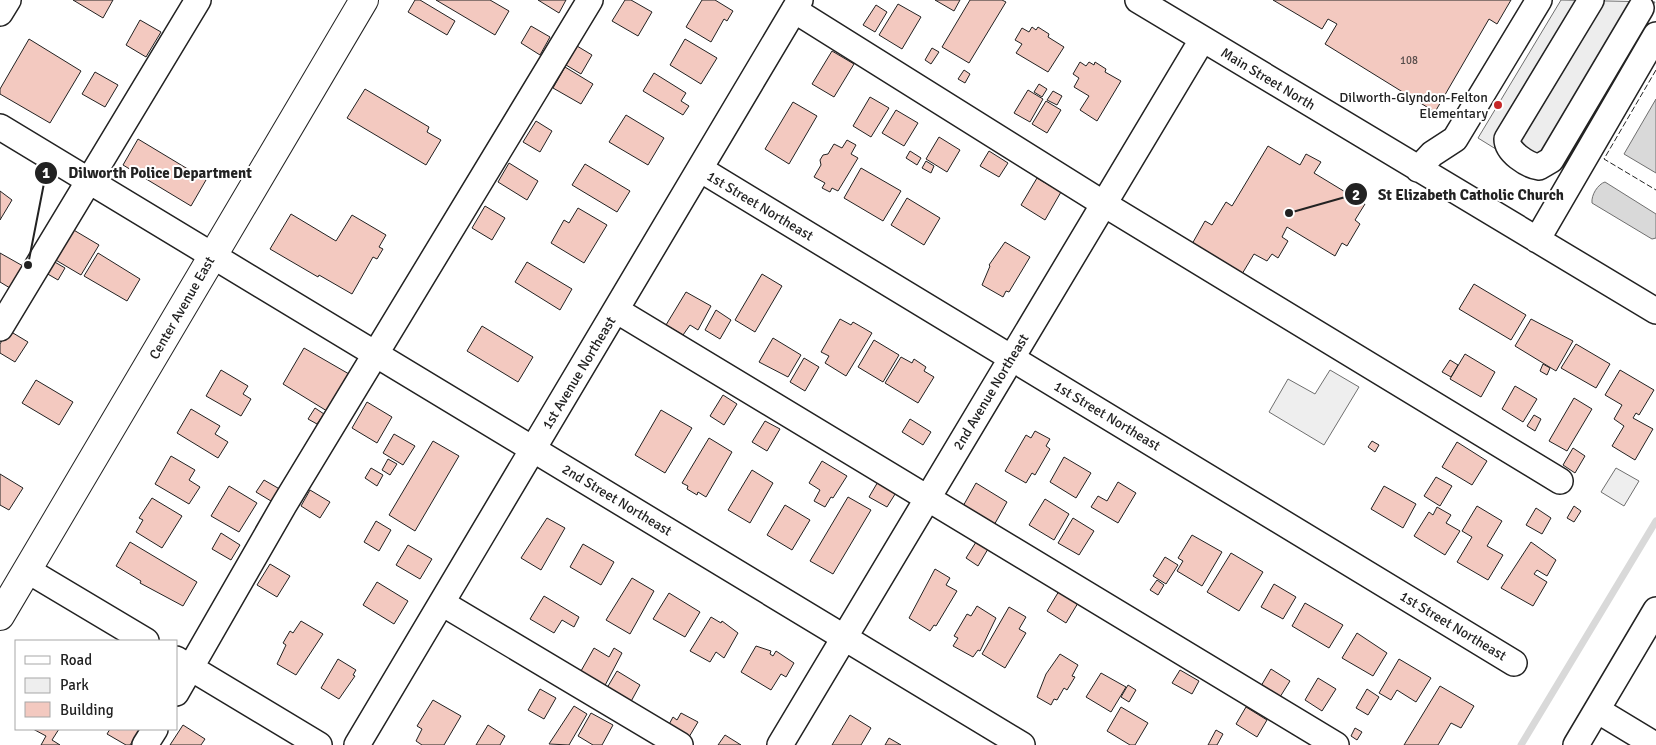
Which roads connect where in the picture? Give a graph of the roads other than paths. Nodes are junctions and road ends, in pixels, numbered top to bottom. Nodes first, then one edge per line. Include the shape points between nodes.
1 (8, 0) edge
2 (198, 0) edge
3 (364, 0) edge
4 (590, 0) edge
5 (1138, 0) edge
6 (1539, 0) edge
7 (1591, 0) edge
8 (797, 5) edge
9 (1641, 10) edge
10 (0, 13) edge
11 (1656, 35) edge
12 (1202, 40) junction
13 (0, 127) edge
14 (700, 169) junction
15 (1418, 169) junction
16 (89, 180) junction
17 (1104, 204) junction
18 (1537, 240) junction
19 (213, 255) junction
20 (616, 310) junction
21 (1656, 311) edge
22 (0, 328) edge
23 (377, 355) junction
24 (1012, 358) junction
25 (534, 449) junction
26 (1560, 481) dead end
27 (927, 499) junction
28 (27, 570) junction
29 (442, 603) junction
30 (1656, 610) edge
31 (0, 616) edge
32 (844, 638) junction
33 (144, 640) edge
34 (1514, 663) dead end
35 (184, 664) edge
36 (178, 685) edge
37 (1598, 710) junction
38 (154, 730) edge
39 (145, 745) edge
40 (319, 745) edge
41 (358, 745) edge
42 (680, 745) edge
43 (780, 745) edge
44 (1022, 745) edge
45 (1336, 745) edge
46 (1576, 745) edge
47 (1656, 745) edge

1 - 10 street
2 - 16 street
3 - 19 main road, Center Avenue East
4 - 23 street
5 - 12 street, Main Street North
6 - 15 street via 1455,139 1432,154
7 - 9 street via 1507,139 1512,152 1534,166 1539,167 1551,160
8 - 14 street, 1st Avenue Northeast
8 - 17 street
11 - 18 street
12 - 15 street, Main Street North
12 - 17 street, 2nd Avenue Northeast
13 - 16 street, 2nd Street Northeast
14 - 20 street, 1st Avenue Northeast
14 - 24 street, 1st Street Northeast
15 - 18 street, Main Street North
16 - 19 street, 2nd Street Northeast
16 - 22 street
17 - 24 street, 2nd Avenue Northeast
17 - 26 street
18 - 21 street, Main Street North
19 - 23 street, 2nd Street Northeast
19 - 28 main road, Center Avenue East
20 - 25 street, 1st Avenue Northeast
20 - 27 street
23 - 25 street, 2nd Street Northeast
23 - 35 street
24 - 27 street, 2nd Avenue Northeast
24 - 34 street, 1st Street Northeast
25 - 29 street, 1st Avenue Northeast
25 - 32 street, 2nd Street Northeast
27 - 32 street, 2nd Avenue Northeast
27 - 45 street
28 - 31 main road, Center Avenue East
28 - 33 street
29 - 41 street, 1st Avenue Northeast
29 - 42 street
30 - 37 street
32 - 43 street, 2nd Avenue Northeast
32 - 44 street, 2nd Street Northeast
35 - 36 street
35 - 40 street
37 - 46 street
37 - 47 street
38 - 39 street

